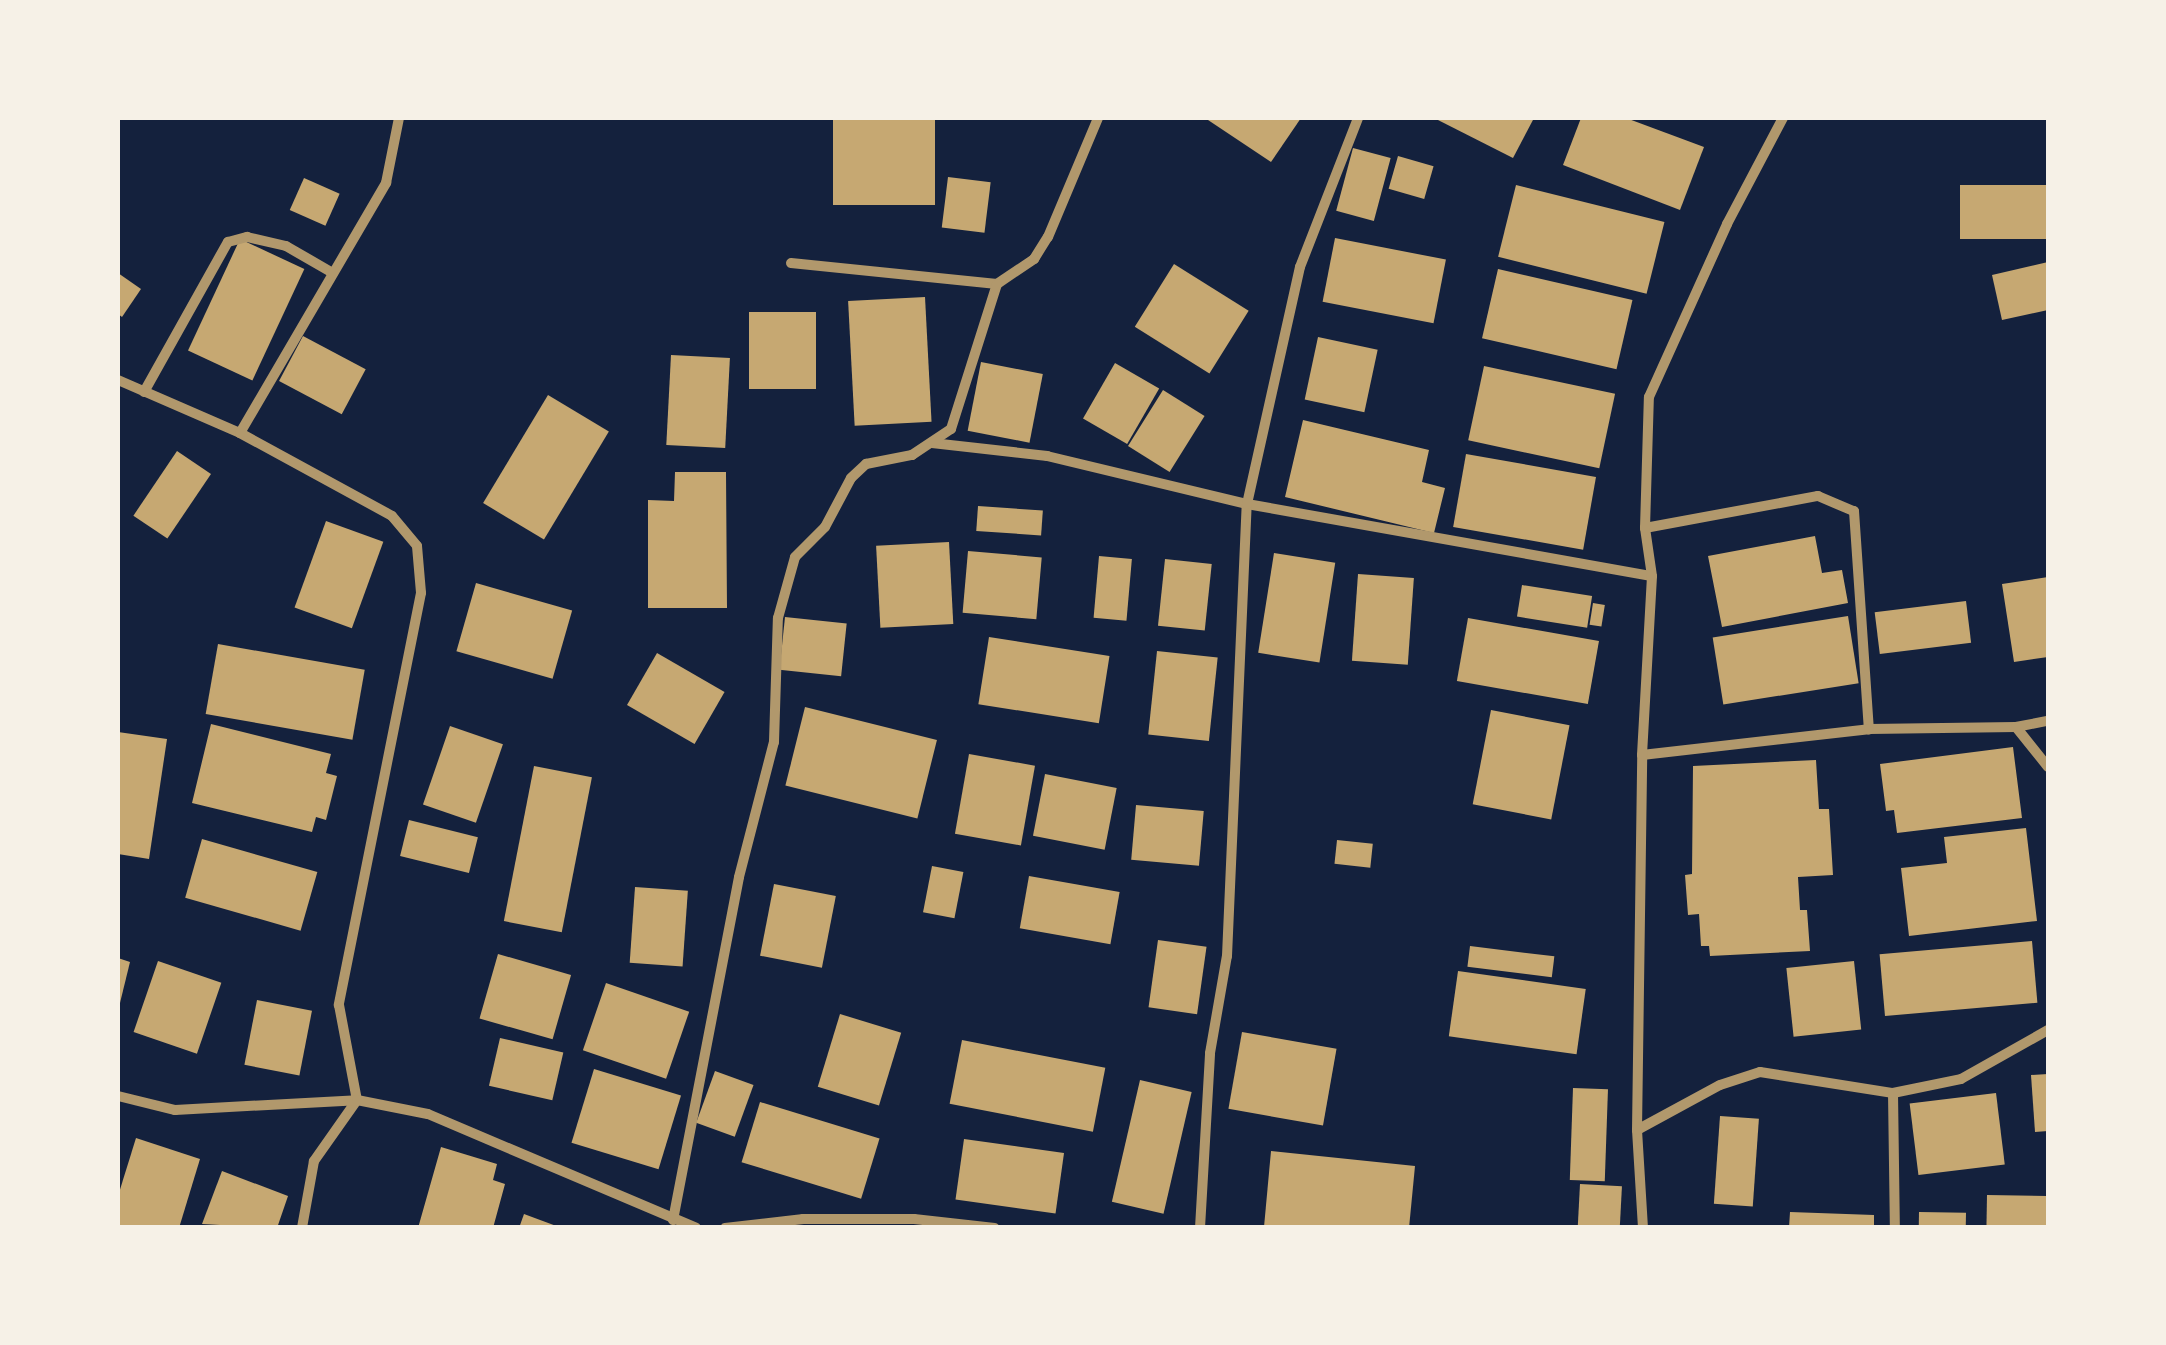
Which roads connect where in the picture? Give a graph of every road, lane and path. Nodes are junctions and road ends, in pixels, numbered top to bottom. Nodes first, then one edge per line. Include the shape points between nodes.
1 (399, 118) edge
2 (1098, 118) edge
3 (1358, 118) edge
4 (1783, 118) edge
5 (791, 263) dead end
6 (331, 272) junction
7 (997, 284) junction
8 (118, 380) edge
9 (144, 392) junction
10 (240, 434) junction
11 (931, 443) junction
12 (1247, 504) junction
13 (1644, 528) junction
14 (1652, 576) junction
15 (2048, 721) edge
16 (2016, 727) junction
17 (1869, 730) junction
18 (1642, 755) junction
19 (2048, 767) edge
20 (2048, 1030) edge
21 (1893, 1093) junction
22 (118, 1096) edge
23 (357, 1100) junction
24 (1637, 1130) junction
25 (672, 1220) junction
26 (302, 1228) edge
27 (696, 1228) edge
28 (725, 1228) edge
29 (995, 1228) edge
30 (1200, 1228) edge
31 (1643, 1228) edge
32 (1894, 1228) edge

1 - 6 street via 386,183
2 - 7 street via 1048,238 1034,259
3 - 12 street via 1300,267
4 - 13 street via 1648,397
5 - 7 street
6 - 9 street via 286,246 247,237 228,242
6 - 10 street
7 - 11 street via 951,429
8 - 9 street
9 - 10 street
10 - 23 street via 392,516 417,546 421,593 339,1005
11 - 12 street via 1047,456
11 - 25 street via 912,455 866,464 825,526 795,557 778,618 774,742 738,877
12 - 14 street
12 - 30 street via 1227,956 1210,1053
13 - 14 street
13 - 17 street via 1818,496 1854,511
14 - 18 street
15 - 16 street
16 - 17 street
16 - 19 street
17 - 18 street
18 - 24 street
20 - 21 street via 1961,1079
21 - 24 street via 1760,1072 1720,1085
21 - 32 street
22 - 23 street via 175,1110
23 - 25 street via 428,1114
23 - 26 street via 314,1161
24 - 31 street
25 - 27 street
28 - 29 street via 804,1219 914,1219

